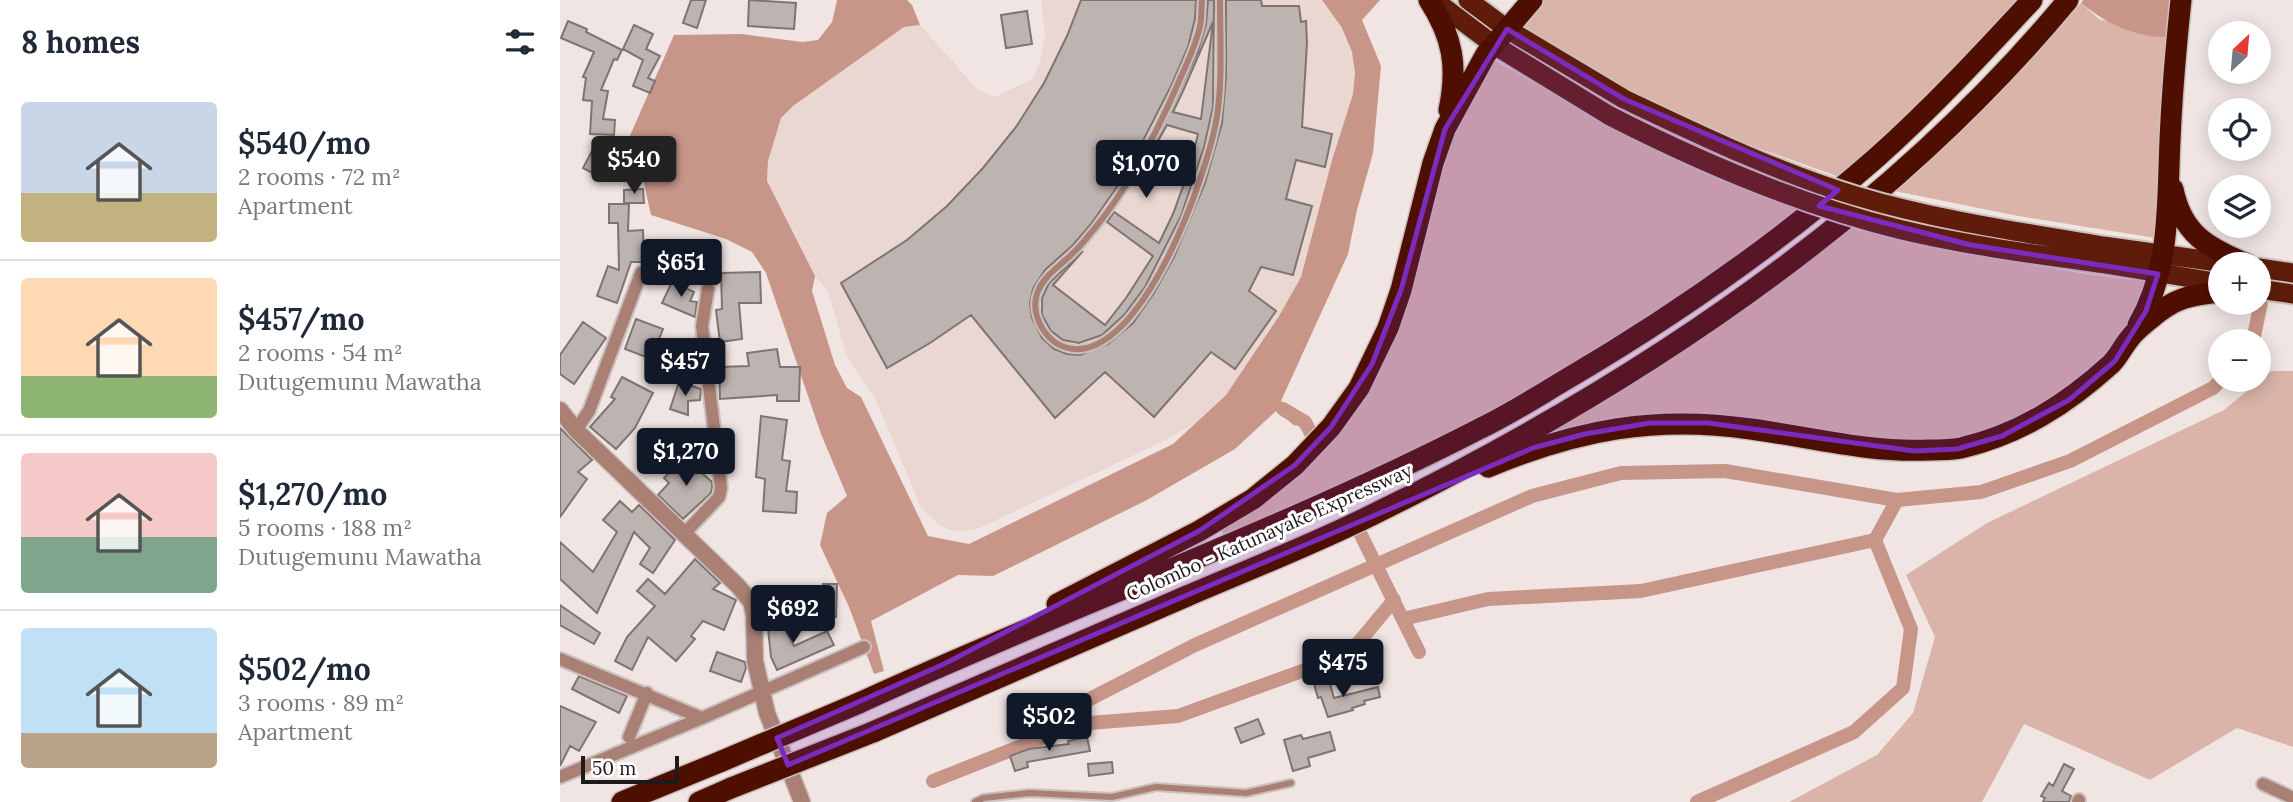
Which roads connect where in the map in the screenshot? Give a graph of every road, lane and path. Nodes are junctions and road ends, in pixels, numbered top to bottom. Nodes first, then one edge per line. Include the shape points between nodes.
1 (1202, 0) edge
2 (1220, 0) edge
3 (1429, 0) edge
4 (1434, 0) edge
5 (1468, 0) edge
6 (1532, 0) edge
7 (2032, 0) edge
8 (2181, 0) edge
9 (2066, 3) edge
10 (1500, 37) junction
11 (1445, 130) junction
12 (2169, 156) junction
13 (2219, 252) edge
14 (2101, 255) junction
15 (2208, 264) edge
16 (2161, 265) junction
17 (2271, 269) edge
18 (642, 272) dead end
19 (2293, 272) edge
20 (2208, 280) edge
21 (708, 289) dead end
22 (2271, 291) edge
23 (2208, 293) edge
24 (2293, 294) edge
25 (2131, 336) junction
26 (560, 410) edge
27 (576, 430) junction
28 (1376, 513) junction
29 (684, 534) junction
30 (864, 647) dead end
31 (560, 659) edge
32 (944, 664) junction
33 (762, 691) junction
34 (647, 693) junction
35 (702, 718) junction
36 (629, 737) dead end
37 (560, 777) edge
38 (1291, 783) dead end
39 (2263, 783) dead end
40 (2293, 798) edge
41 (622, 802) edge
42 (699, 802) edge
43 (802, 802) edge
44 (975, 802) edge

1 - 2 lane via 1201,26 1142,158 1099,222 1038,291 1035,310 1040,327 1052,341 1071,349 1092,348 1109,338 1145,297 1177,239 1216,121
3 - 11 highway via 1444,27 1454,62
4 - 10 highway
5 - 10 highway
6 - 10 highway
7 - 32 highway, Colombo - Katunayake Expressway via 1878,156 1741,267 1625,345 1485,427 1367,484
8 - 12 highway
9 - 28 highway, Colombo - Katunayake Expressway via 1994,83 1831,232 1589,397
10 - 11 highway
10 - 14 highway, bridge via 1748,156 1855,195
10 - 14 highway, bridge via 1610,116 1750,181 1898,229 1971,245
11 - 32 highway via 1388,328 1372,364 1331,427 1278,481 1233,512
12 - 13 highway via 2175,201 2188,228
12 - 16 highway
14 - 16 highway
15 - 16 highway
16 - 20 highway
16 - 25 highway via 2146,311
17 - 19 highway
18 - 27 street via 589,411
21 - 29 street via 702,326 722,488
22 - 24 highway
23 - 25 highway via 2170,303
25 - 28 highway via 2115,360 2070,400 2033,423 1957,449 1858,447 1708,423 1650,423 1533,448
26 - 27 street
27 - 29 street
28 - 42 highway, Colombo - Katunayake Expressway, bridge via 873,732
29 - 33 street via 751,602
30 - 33 street
31 - 34 street
32 - 41 highway, Colombo - Katunayake Expressway, bridge
33 - 35 street
33 - 43 street
34 - 35 street
34 - 36 street
35 - 37 street
38 - 44 lane via 1246,793 1156,787 1112,797 1030,793
39 - 40 street

